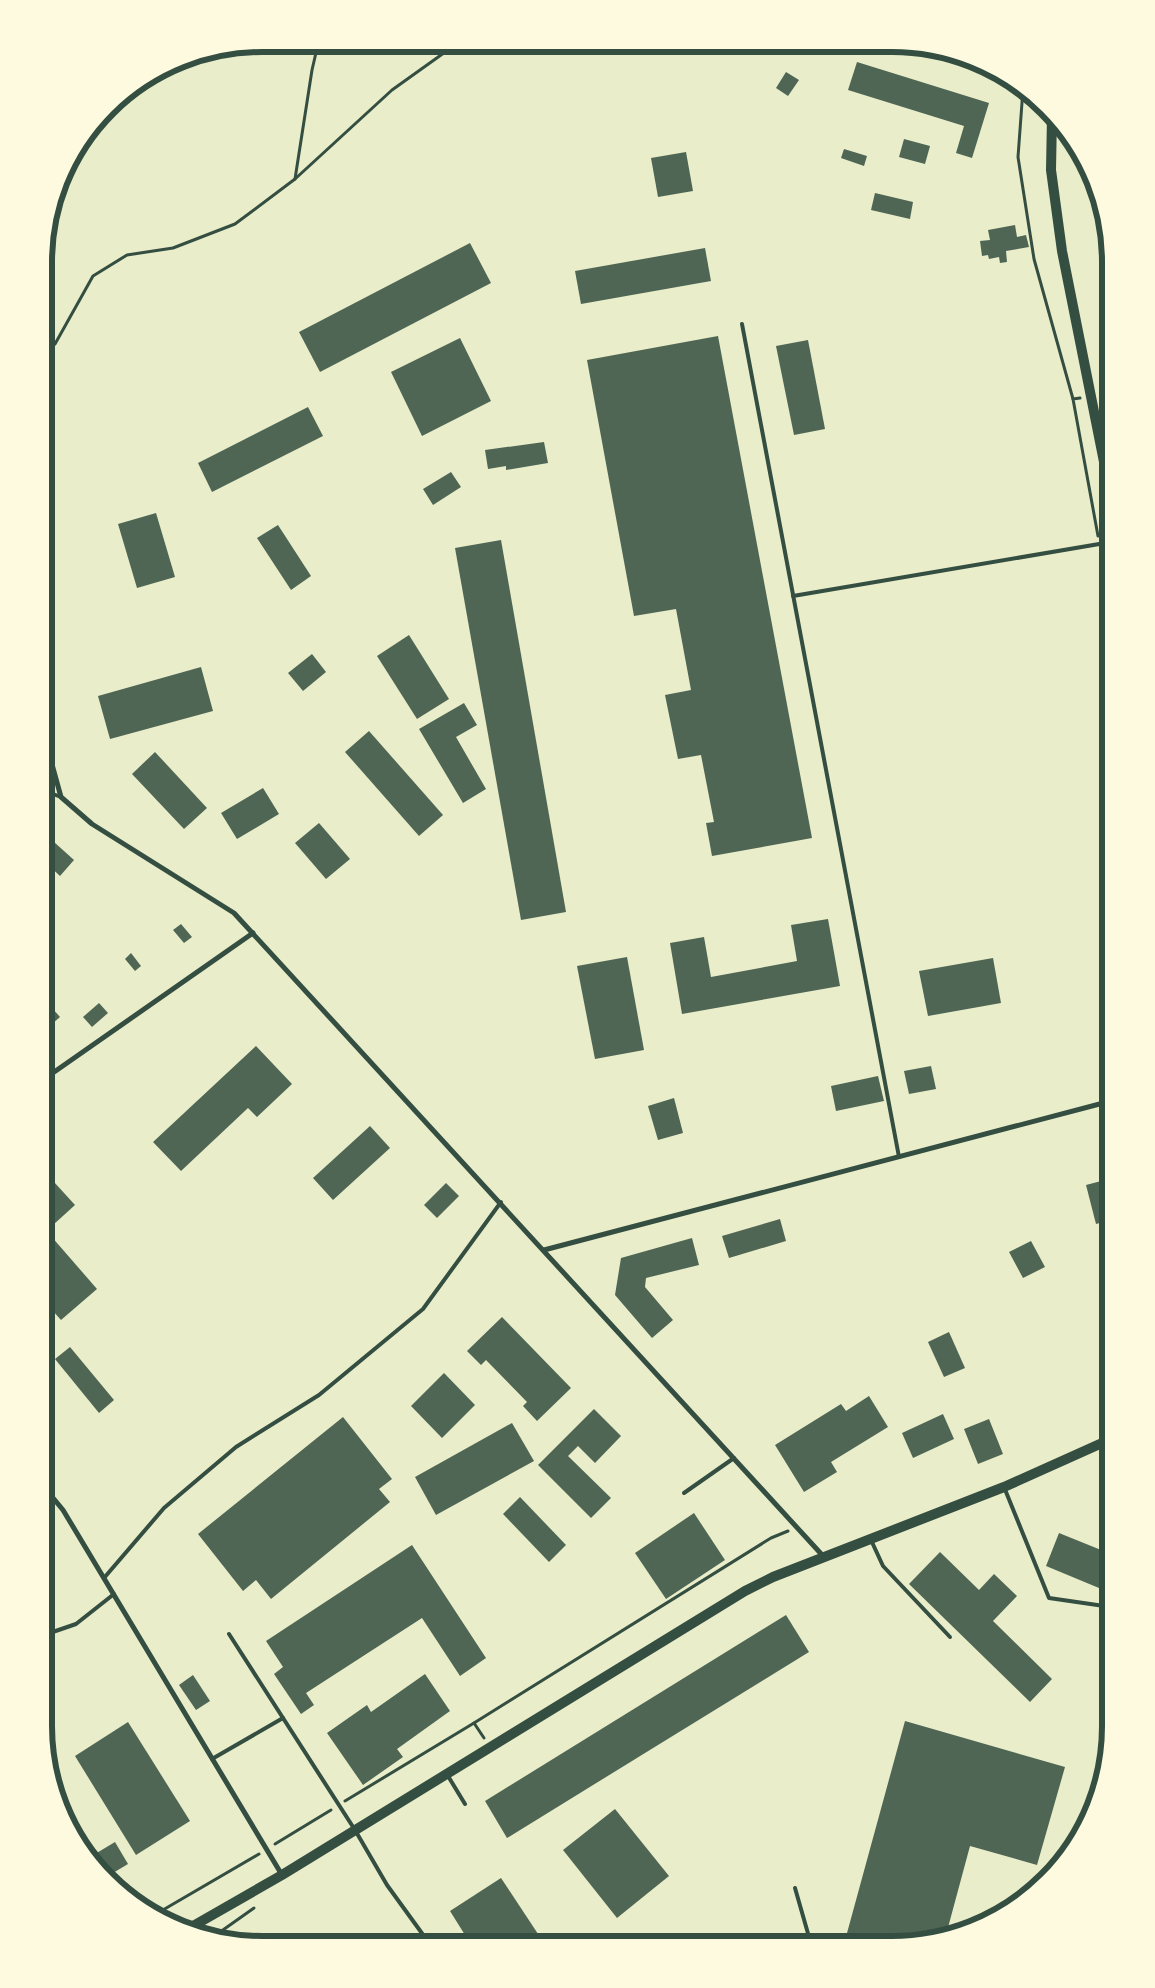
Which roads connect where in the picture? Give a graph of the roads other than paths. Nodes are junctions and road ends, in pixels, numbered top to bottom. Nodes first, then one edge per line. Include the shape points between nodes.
1 (1052, 126) edge
2 (742, 324) dead end
3 (1102, 452) edge
4 (1102, 544) edge
5 (794, 596) junction
6 (52, 764) edge
7 (52, 793) edge
8 (61, 796) junction
9 (253, 933) junction
10 (52, 1074) edge
11 (1102, 1103) edge
12 (899, 1157) junction
13 (501, 1202) junction
14 (544, 1250) junction
15 (1102, 1444) edge
16 (734, 1458) junction
17 (1004, 1488) junction
18 (684, 1494) dead end
19 (52, 1497) edge
20 (871, 1540) junction
21 (826, 1558) junction
22 (104, 1578) junction
23 (114, 1594) junction
24 (1102, 1606) edge
25 (52, 1633) edge
26 (229, 1634) dead end
27 (950, 1637) dead end
28 (283, 1718) junction
29 (212, 1759) junction
30 (446, 1773) junction
31 (465, 1804) dead end
32 (355, 1830) junction
33 (282, 1875) junction
34 (794, 1888) dead end
35 (196, 1924) edge
36 (424, 1936) edge
37 (809, 1936) edge

1 - 3 main road via 1051,170 1062,250
2 - 5 lane
4 - 5 lane
5 - 12 lane
6 - 8 street
7 - 8 lane
8 - 9 street via 92,824 234,913
9 - 10 street
9 - 13 street
11 - 12 street
12 - 14 street
13 - 14 street
13 - 22 lane via 423,1309 319,1395 236,1447 164,1508
14 - 16 street
15 - 17 main road
16 - 18 lane
16 - 21 street
17 - 20 main road
17 - 24 lane via 1049,1598
19 - 22 street
20 - 21 main road
20 - 27 lane via 883,1566
21 - 30 main road via 773,1578 718,1606
22 - 23 street
23 - 25 lane via 76,1624
23 - 29 street
26 - 28 lane
28 - 29 lane
28 - 32 lane
29 - 33 street
30 - 31 lane
30 - 32 main road
32 - 33 main road
32 - 36 lane via 387,1885
33 - 35 main road
34 - 37 lane

